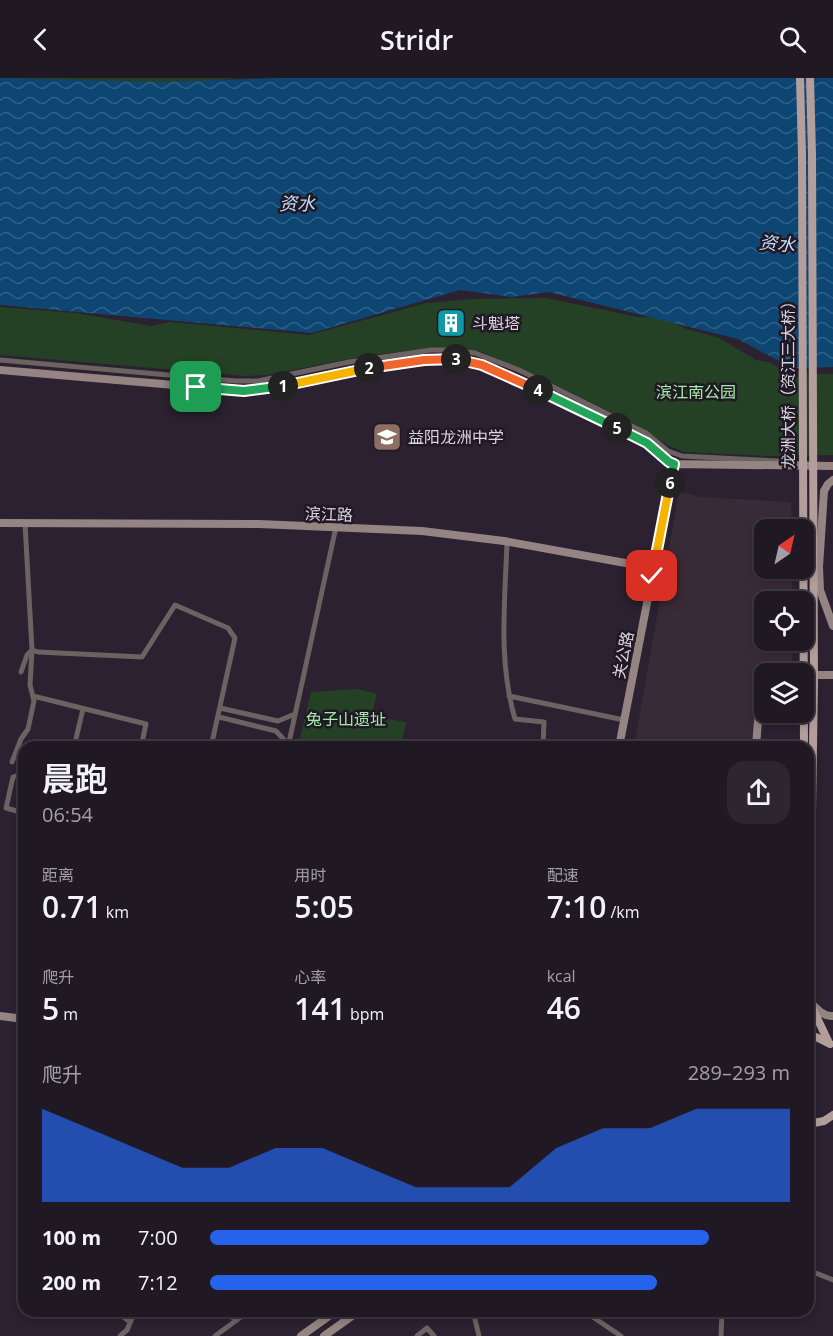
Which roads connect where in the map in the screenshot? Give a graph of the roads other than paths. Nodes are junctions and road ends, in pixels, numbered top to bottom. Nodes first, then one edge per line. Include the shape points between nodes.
1 (800, 78) edge
2 (810, 78) edge
3 (0, 360) edge
4 (0, 370) edge
5 (778, 461) dead end
6 (674, 464) junction
7 (833, 466) edge
8 (833, 480) edge
9 (0, 523) edge
10 (25, 523) junction
11 (336, 527) junction
12 (507, 542) junction
13 (653, 568) junction
14 (833, 626) edge
15 (33, 650) junction
16 (808, 663) edge
17 (808, 663) edge
18 (21, 672) dead end
19 (833, 675) edge
20 (814, 680) edge
21 (33, 696) junction
22 (509, 696) junction
23 (220, 708) junction
24 (83, 709) junction
25 (295, 714) junction
26 (219, 717) junction
27 (624, 720) junction
28 (757, 723) edge
29 (805, 723) edge
30 (808, 723) edge
31 (20, 741) edge
32 (75, 741) edge
33 (142, 741) edge
34 (213, 741) edge
35 (284, 741) edge
36 (289, 741) edge
37 (543, 741) edge
38 (620, 741) edge
39 (756, 741) edge
40 (804, 741) edge
41 (808, 741) edge
42 (18, 747) edge
43 (12, 762) dead end
44 (18, 775) edge
45 (18, 811) edge
46 (814, 1006) edge
47 (814, 1011) edge
48 (0, 1016) edge
49 (833, 1016) edge
50 (18, 1018) edge
51 (814, 1037) edge
52 (831, 1045) edge
53 (833, 1115) edge
54 (829, 1122) edge
55 (814, 1124) edge
56 (814, 1272) edge
57 (833, 1280) edge
58 (123, 1317) edge
59 (132, 1317) edge
60 (232, 1317) edge
61 (241, 1317) edge
62 (328, 1317) edge
63 (351, 1317) edge
64 (474, 1317) edge
65 (593, 1317) edge
66 (722, 1317) edge
67 (237, 1320) junction
68 (130, 1322) junction
69 (120, 1336) edge
70 (215, 1336) edge
71 (301, 1336) edge
72 (324, 1336) edge
73 (417, 1336) edge
74 (434, 1336) edge
75 (479, 1336) edge
76 (621, 1336) edge
77 (721, 1336) edge

1 - 16 main road, 龙洲大桥（资江三大桥）
2 - 17 main road, 龙洲大桥（资江三大桥）
3 - 5 street via 258,381 430,350 475,353 519,370 646,433 668,451 682,456
4 - 6 street via 244,391 385,364 457,359 521,382 647,443
6 - 7 street
6 - 13 street, 关公路
8 - 14 street via 824,491 819,567 820,590
9 - 10 street, 滨江路
10 - 11 street, 滨江路
10 - 15 street
11 - 12 street, 滨江路 via 422,531
11 - 25 street
12 - 13 street, 滨江路
12 - 22 street via 504,661
13 - 27 street, 关公路
15 - 18 street
15 - 21 street
15 - 23 street via 142,657 175,605 228,628 235,638
19 - 20 street
21 - 24 street
21 - 31 street via 28,729
22 - 27 street
22 - 37 street via 515,719 544,722
23 - 25 street via 278,721
23 - 26 street
24 - 32 street
24 - 33 street via 146,724
25 - 36 street
26 - 34 street
26 - 35 street via 276,731
27 - 38 street, 关公路
28 - 39 street
29 - 40 main road
30 - 41 main road
42 - 43 street
44 - 45 street via 13,777 6,808
46 - 49 street
47 - 52 main road
48 - 50 street
51 - 52 main road
53 - 54 main road
54 - 55 main road
56 - 57 street
58 - 68 street
59 - 68 street
60 - 67 street
61 - 67 street
62 - 71 street
63 - 72 street
64 - 75 street
65 - 76 street
66 - 77 street
67 - 70 street
68 - 69 street
73 - 74 street via 428,1328

